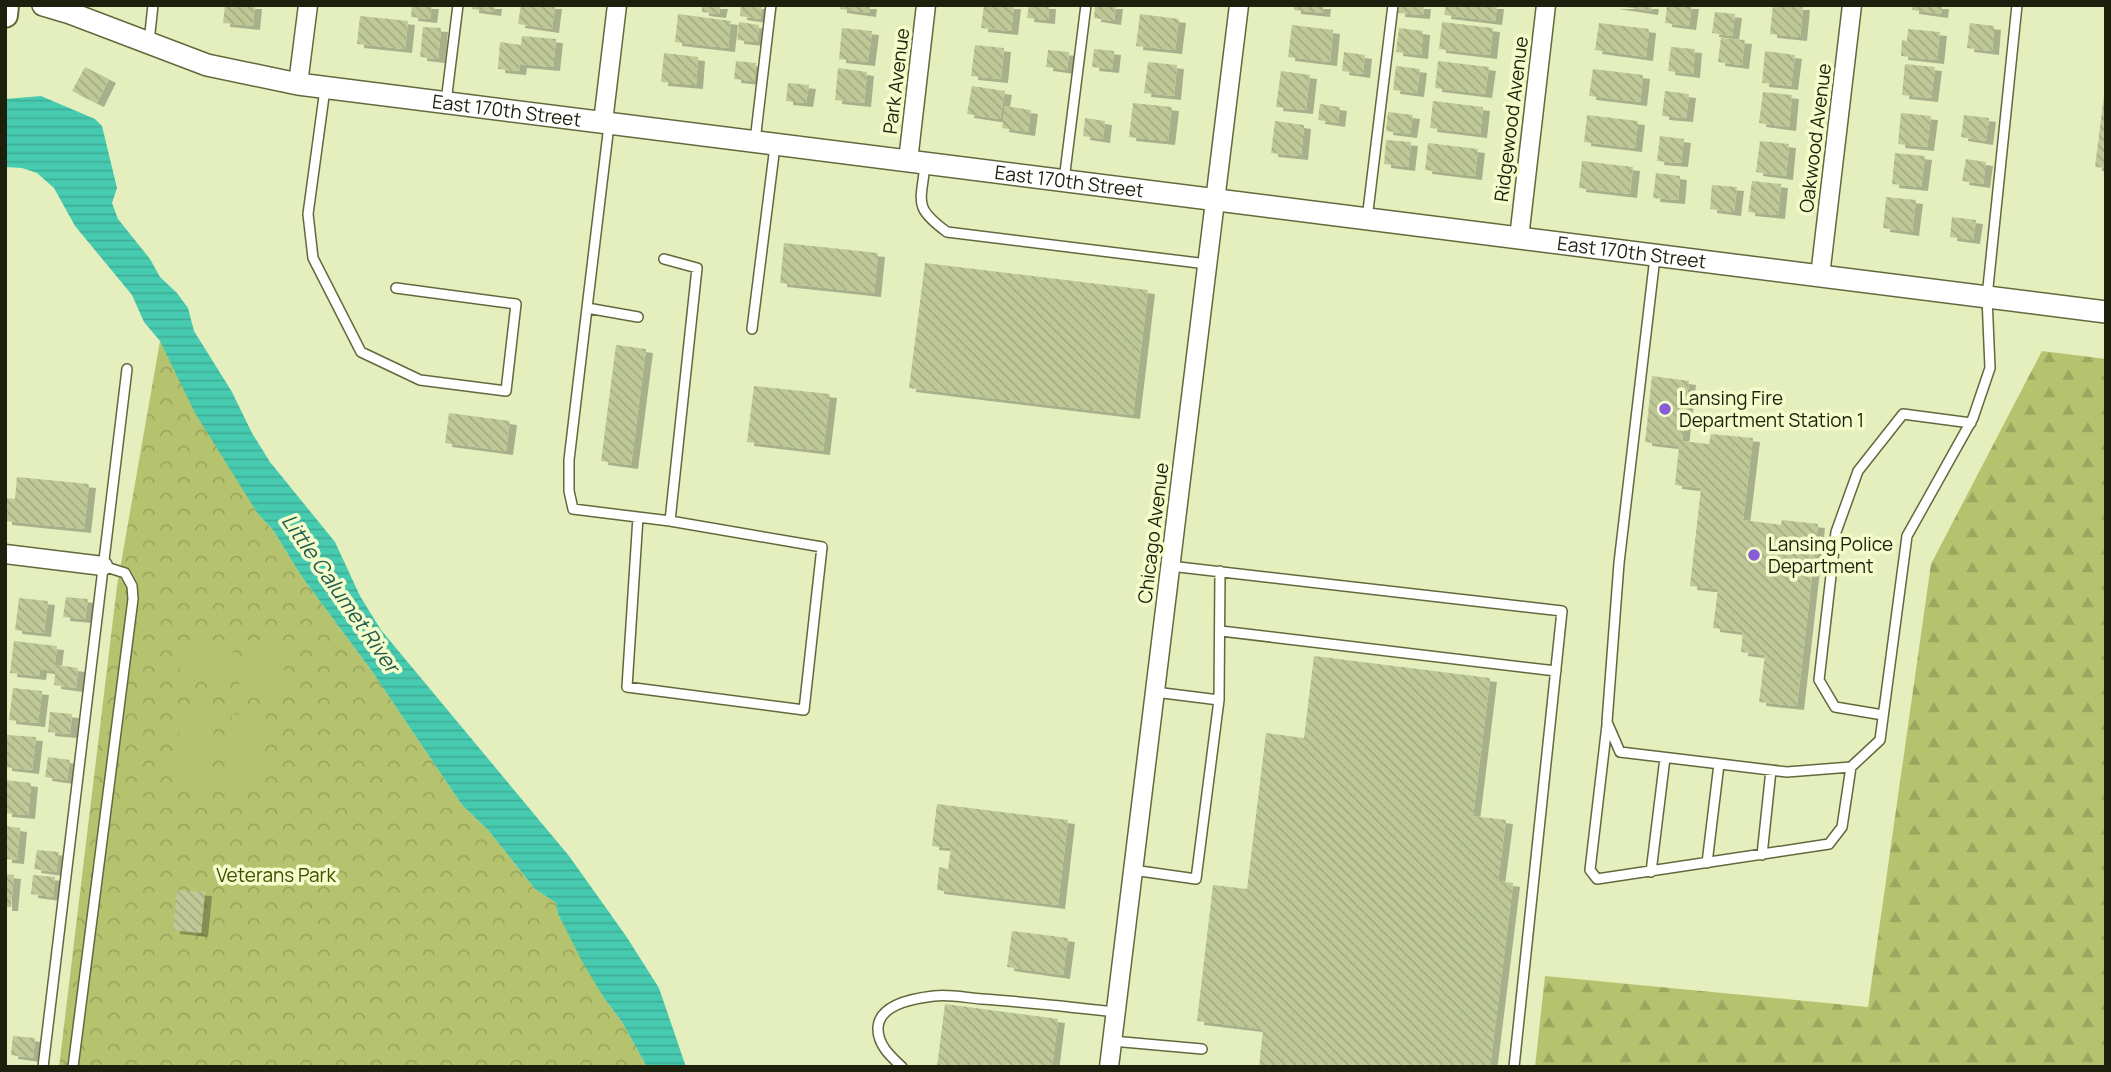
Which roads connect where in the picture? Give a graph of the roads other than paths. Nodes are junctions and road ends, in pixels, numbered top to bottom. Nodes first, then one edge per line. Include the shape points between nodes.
1 (6, 5) edge
2 (43, 5) edge
3 (153, 5) edge
4 (307, 5) edge
5 (458, 5) edge
6 (617, 5) edge
7 (771, 5) edge
8 (926, 5) edge
9 (1086, 5) edge
10 (1239, 5) edge
11 (1393, 5) edge
12 (1546, 5) edge
13 (1852, 5) edge
14 (2017, 5) edge
15 (5, 15) edge
16 (149, 42) junction
17 (298, 84) junction
18 (325, 87) junction
19 (446, 102) junction
20 (606, 123) junction
21 (765, 143) junction
22 (916, 162) junction
23 (1064, 180) junction
24 (1215, 200) junction
25 (1367, 219) junction
26 (1519, 238) junction
27 (1655, 255) junction
28 (664, 259) dead end
29 (1207, 264) junction
30 (1820, 276) junction
31 (397, 288) dead end
32 (1987, 297) junction
33 (587, 308) junction
34 (2106, 312) edge
35 (638, 317) dead end
36 (752, 328) dead end
37 (127, 369) dead end
38 (1971, 423) junction
39 (638, 517) junction
40 (670, 521) junction
41 (5, 554) edge
42 (103, 566) junction
43 (1170, 566) junction
44 (1220, 571) junction
45 (1221, 631) junction
46 (1556, 671) junction
47 (1155, 692) junction
48 (1219, 700) junction
49 (1883, 715) junction
50 (1607, 722) junction
51 (1665, 758) junction
52 (1719, 764) junction
53 (1851, 767) junction
54 (1771, 770) junction
55 (1762, 855) junction
56 (1707, 863) junction
57 (1133, 870) junction
58 (1651, 872) junction
59 (1115, 1012) junction
60 (1112, 1041) junction
61 (1202, 1049) dead end
62 (43, 1067) edge
63 (73, 1067) edge
64 (902, 1067) edge
65 (1109, 1067) edge
66 (1514, 1067) edge

1 - 15 main road
2 - 16 street, East 170th Street
3 - 16 lane
4 - 17 street
5 - 19 lane
6 - 20 street
7 - 21 lane
8 - 22 street, Park Avenue
9 - 23 lane
10 - 24 street, Chicago Avenue
11 - 25 lane
12 - 26 street, Ridgewood Avenue
13 - 30 street, Oakwood Avenue
14 - 32 lane
16 - 17 street, East 170th Street via 207,65
17 - 18 street, East 170th Street
18 - 19 street, East 170th Street
18 - 31 lane via 308,214 313,258 361,352 420,380 506,391 516,304
19 - 20 street, East 170th Street
20 - 21 street, East 170th Street
20 - 33 lane
21 - 22 street, East 170th Street
21 - 36 lane
22 - 23 street, East 170th Street
22 - 29 lane via 921,207 947,232
23 - 24 street, East 170th Street
24 - 25 street, East 170th Street
24 - 29 street, Chicago Avenue
25 - 26 street, East 170th Street
26 - 27 street, East 170th Street
27 - 30 street, East 170th Street
27 - 50 lane via 1619,563
28 - 40 lane via 697,268
29 - 43 street, Chicago Avenue
30 - 32 street, East 170th Street
32 - 34 street, East 170th Street
32 - 38 lane via 1990,368
33 - 35 lane
33 - 39 lane via 569,460 573,509
37 - 42 lane
38 - 49 lane via 1907,536
38 - 49 lane via 1903,414 1858,471 1836,533 1819,680 1835,707
39 - 40 lane
39 - 40 lane via 627,687 804,710 822,547
41 - 42 street
42 - 62 lane
42 - 63 lane via 125,573 133,599
43 - 44 lane
43 - 47 street, Chicago Avenue
44 - 45 lane
44 - 46 lane via 1562,611
45 - 46 lane
45 - 48 lane
46 - 66 lane
47 - 48 lane
47 - 57 street, Chicago Avenue
48 - 57 lane via 1196,878
49 - 53 lane via 1880,740
50 - 51 lane via 1620,752
50 - 58 lane via 1590,870 1597,879
51 - 52 lane
51 - 58 lane
52 - 54 lane
52 - 56 lane
53 - 54 lane
53 - 55 lane via 1842,827 1829,844
54 - 55 lane
55 - 56 lane
56 - 58 lane
57 - 59 street, Chicago Avenue
59 - 60 street, Chicago Avenue
59 - 64 lane via 937,996 904,1002 884,1014 878,1032 889,1055
60 - 61 lane
60 - 65 street, Chicago Avenue

